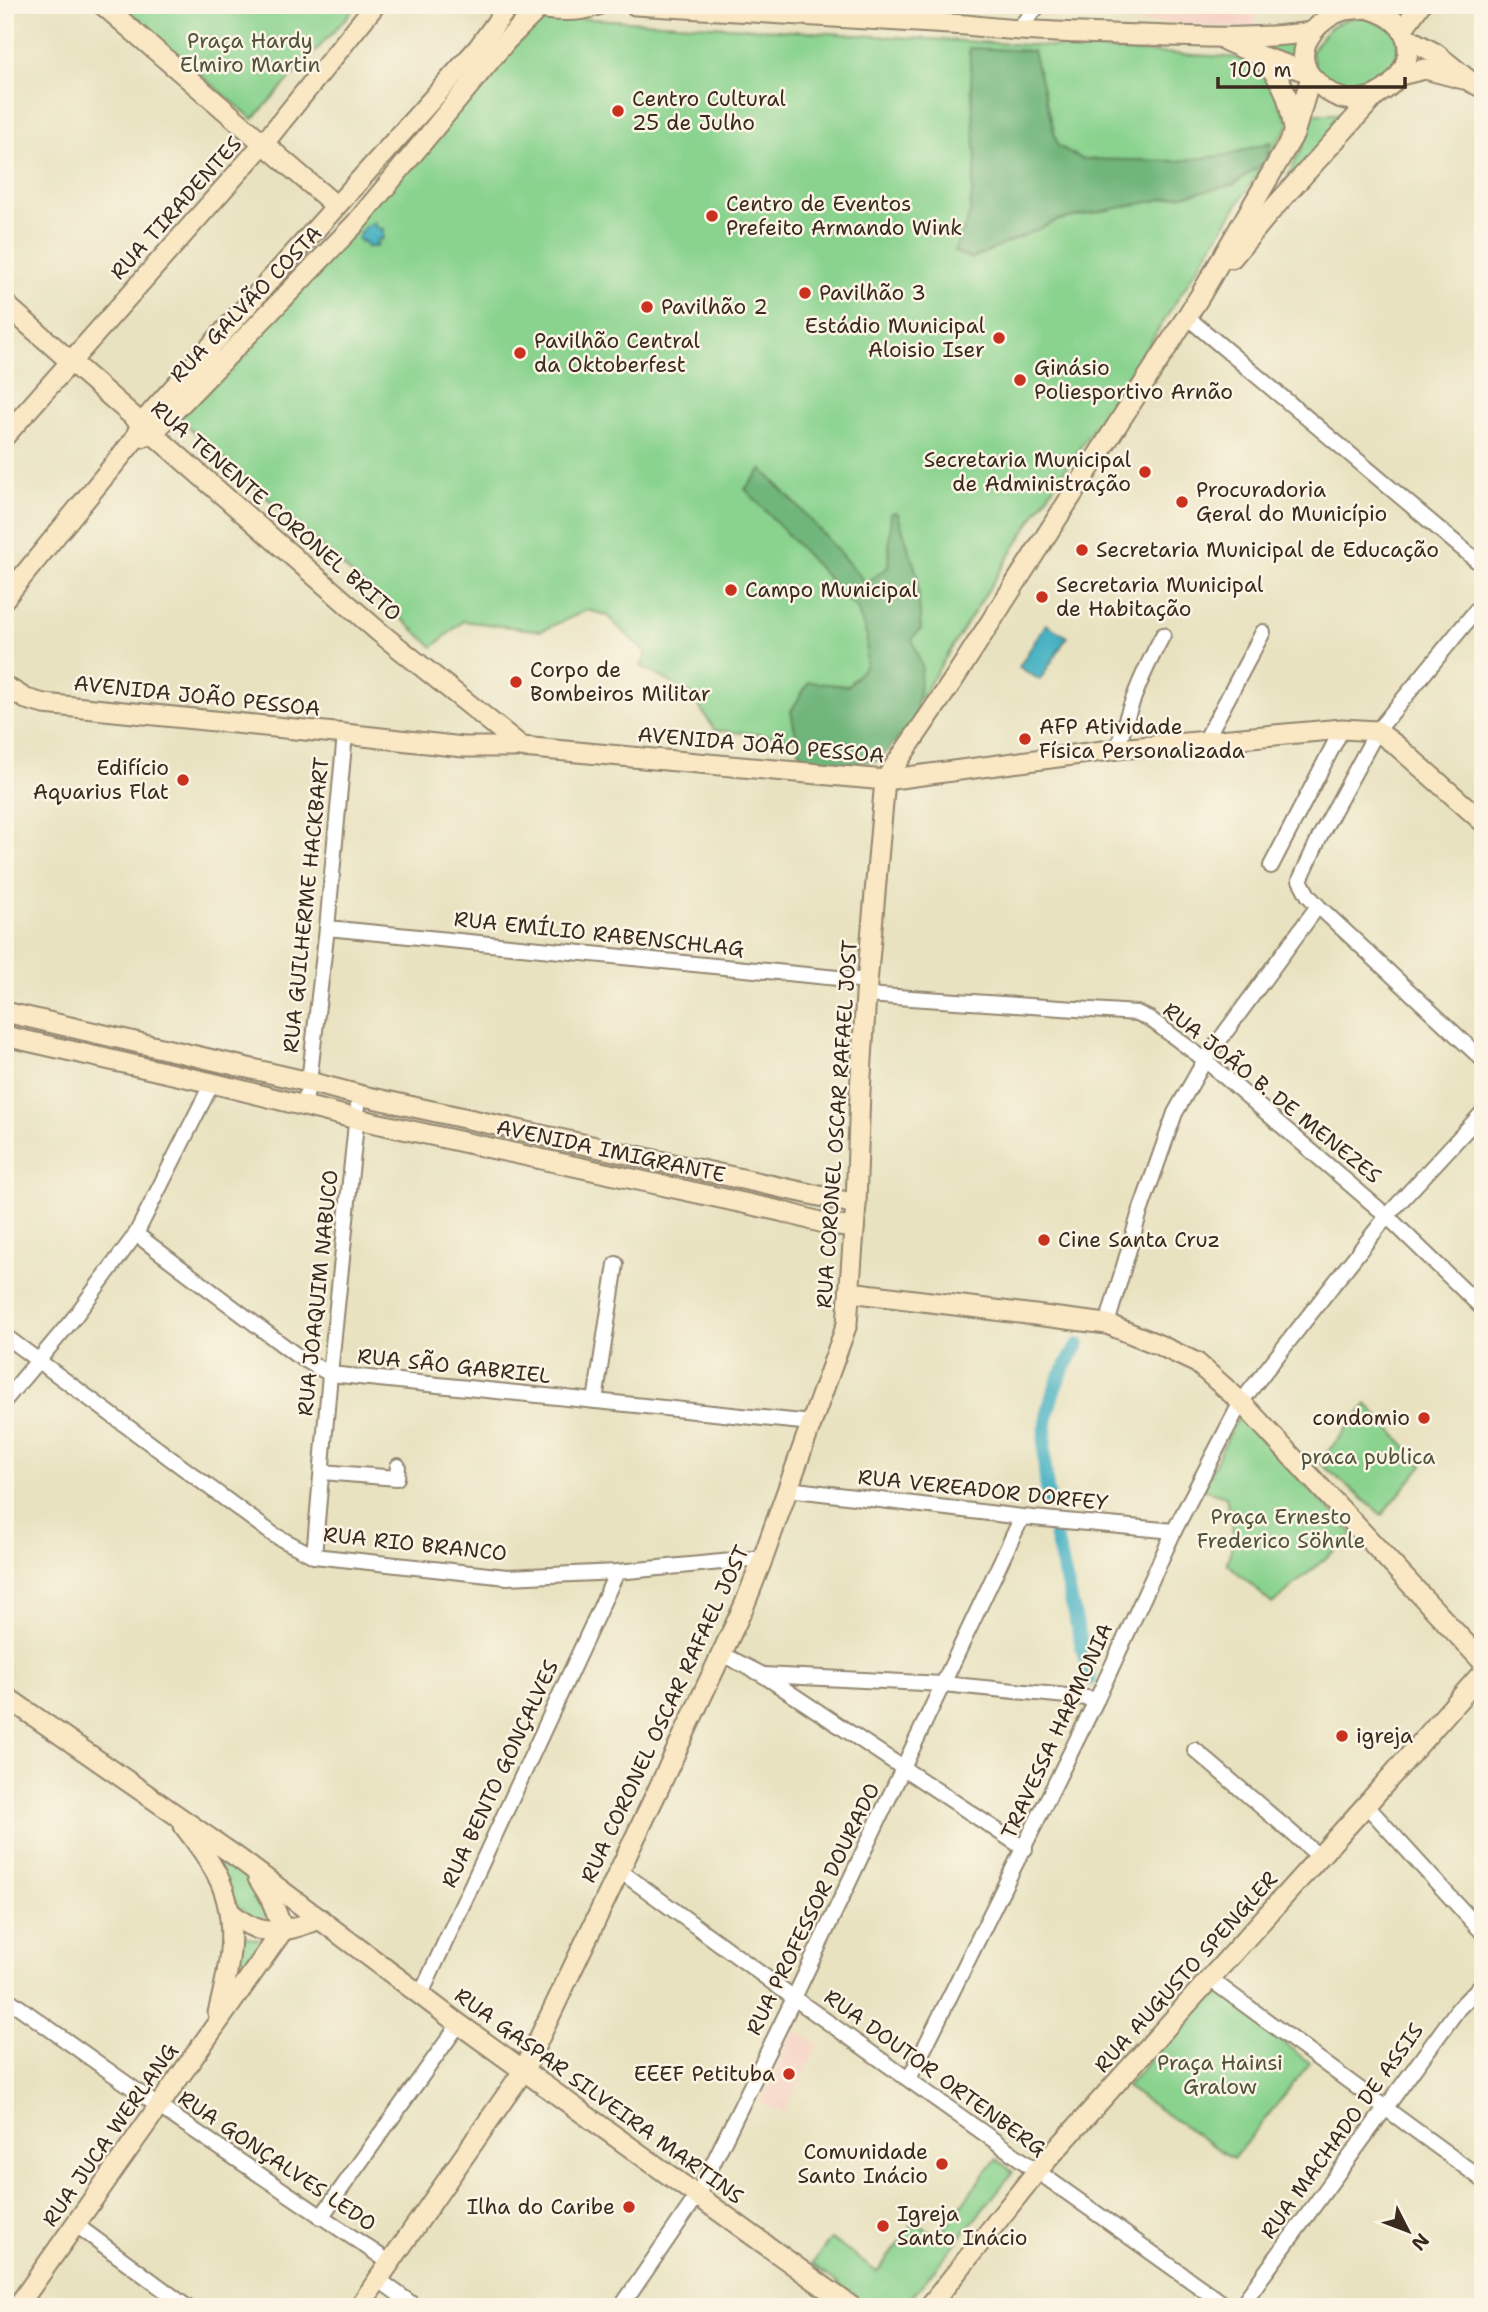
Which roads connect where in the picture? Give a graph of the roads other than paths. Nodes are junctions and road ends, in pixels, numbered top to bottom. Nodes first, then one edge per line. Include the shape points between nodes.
1 (103, 5) edge
2 (375, 5) edge
3 (509, 5) edge
4 (598, 5) edge
5 (635, 5) edge
6 (961, 5) edge
7 (1039, 5) edge
8 (1420, 5) edge
9 (535, 6) edge
10 (1376, 8) edge
11 (1318, 20) edge
12 (966, 25) junction
13 (1016, 31) junction
14 (1404, 34) junction
15 (1219, 37) junction
16 (1260, 56) junction
17 (1309, 75) junction
18 (1400, 75) junction
19 (1477, 85) edge
20 (1375, 96) junction
21 (1294, 134) junction
22 (264, 143) junction
23 (1257, 197) junction
24 (335, 206) junction
25 (1270, 212) junction
26 (356, 223) junction
27 (1200, 296) junction
28 (5, 304) edge
29 (1187, 317) junction
30 (70, 362) junction
31 (143, 433) junction
32 (5, 436) edge
33 (1483, 566) edge
34 (5, 598) edge
35 (1483, 602) edge
36 (1263, 632) dead end
37 (1163, 635) dead end
38 (5, 686) edge
39 (469, 706) junction
40 (1342, 729) junction
41 (1377, 731) junction
42 (345, 734) junction
43 (912, 740) junction
44 (1205, 741) junction
45 (463, 747) junction
46 (522, 747) junction
47 (1118, 749) junction
48 (932, 774) junction
49 (852, 777) junction
50 (885, 780) junction
51 (882, 812) junction
52 (1483, 822) edge
53 (1271, 866) dead end
54 (1318, 906) junction
55 (327, 928) junction
56 (867, 988) junction
57 (5, 1012) edge
58 (5, 1036) edge
59 (1205, 1060) junction
60 (1483, 1060) edge
61 (309, 1082) junction
62 (212, 1083) junction
63 (359, 1095) junction
64 (304, 1105) junction
65 (1483, 1112) edge
66 (357, 1119) junction
67 (784, 1188) junction
68 (856, 1204) junction
69 (780, 1211) junction
70 (1387, 1216) junction
71 (854, 1228) junction
72 (136, 1234) junction
73 (616, 1264) dead end
74 (850, 1292) junction
75 (1483, 1309) edge
76 (1108, 1324) junction
77 (5, 1336) edge
78 (39, 1360) junction
79 (330, 1374) junction
80 (5, 1400) edge
81 (595, 1401) junction
82 (1241, 1402) junction
83 (812, 1423) junction
84 (398, 1466) dead end
85 (321, 1472) junction
86 (788, 1489) junction
87 (1022, 1517) junction
88 (1174, 1531) junction
89 (314, 1556) junction
90 (763, 1558) junction
91 (617, 1572) junction
92 (722, 1654) junction
93 (1483, 1662) edge
94 (1483, 1672) edge
95 (763, 1675) junction
96 (943, 1684) junction
97 (5, 1696) edge
98 (1097, 1699) junction
99 (1195, 1750) dead end
100 (904, 1768) junction
101 (1366, 1805) junction
102 (175, 1813) junction
103 (1025, 1849) junction
104 (1320, 1857) junction
105 (241, 1860) junction
106 (620, 1870) junction
107 (230, 1912) junction
108 (321, 1919) junction
109 (283, 1930) junction
110 (1483, 1933) edge
111 (1210, 1979) junction
112 (1483, 1983) edge
113 (421, 1994) junction
114 (5, 1997) edge
115 (794, 1998) junction
116 (216, 2024) junction
117 (459, 2024) junction
118 (524, 2070) junction
119 (909, 2079) junction
120 (158, 2106) junction
121 (1385, 2107) junction
122 (1037, 2171) junction
123 (1483, 2180) edge
124 (697, 2196) junction
125 (321, 2217) junction
126 (75, 2224) junction
127 (389, 2262) junction
128 (378, 2279) junction
129 (17, 2307) edge
130 (187, 2307) edge
131 (359, 2307) edge
132 (416, 2307) edge
133 (621, 2307) edge
134 (852, 2307) edge
135 (929, 2307) edge
136 (1228, 2307) edge
137 (1240, 2307) edge

1 - 22 street
2 - 22 street, RUA TIRADENTES
3 - 24 street, RUA GALVÃO COSTA via 478,48
4 - 9 street via 588,9
5 - 12 street
6 - 12 street
7 - 13 street
8 - 14 street
9 - 26 street, RUA GALVÃO COSTA
10 - 11 street via 1343,11
10 - 14 street
11 - 15 street via 1280,36
11 - 17 street via 1305,45 1304,64
12 - 13 street
13 - 15 street
14 - 18 street via 1406,66
14 - 19 street
15 - 16 street
16 - 17 street
16 - 21 street via 1279,76 1289,96
17 - 20 street via 1345,98
17 - 21 street, RUA CORONEL OSCAR RAFAEL JOST
18 - 19 street via 1425,69
18 - 20 street
20 - 25 street, RUA CORONEL OSCAR RAFAEL JOST
21 - 23 street, RUA CORONEL OSCAR RAFAEL JOST
22 - 24 street
22 - 30 street, RUA TIRADENTES
23 - 25 street
23 - 27 street, RUA CORONEL OSCAR RAFAEL JOST
24 - 26 street, RUA GALVÃO COSTA via 336,226 346,229
24 - 31 street, RUA GALVÃO COSTA
25 - 27 street, RUA CORONEL OSCAR RAFAEL JOST
26 - 31 street, RUA GALVÃO COSTA
27 - 29 street, RUA CORONEL OSCAR RAFAEL JOST
28 - 30 street, RUA TENENTE CORONEL BRITO
29 - 33 street
29 - 43 street, RUA CORONEL OSCAR RAFAEL JOST
30 - 31 street, RUA TENENTE CORONEL BRITO
30 - 32 street, RUA TIRADENTES
31 - 34 street, RUA GALVÃO COSTA
31 - 39 street, RUA TENENTE CORONEL BRITO
35 - 41 street
36 - 44 street
37 - 47 street via 1126,714
38 - 42 street, AVENIDA JOÃO PESSOA via 44,705
39 - 45 street via 475,726
39 - 46 street, RUA TENENTE CORONEL BRITO
40 - 41 street, AVENIDA JOÃO PESSOA
40 - 44 street, AVENIDA JOÃO PESSOA
40 - 53 street
41 - 52 street
41 - 54 street via 1300,880
42 - 45 street, AVENIDA JOÃO PESSOA
42 - 55 street, RUA GUILHERME HACKBART
43 - 48 street
43 - 49 street
43 - 50 street, RUA CORONEL OSCAR RAFAEL JOST
44 - 47 street, AVENIDA JOÃO PESSOA
45 - 46 street, AVENIDA JOÃO PESSOA
46 - 49 street, AVENIDA JOÃO PESSOA
47 - 48 street, AVENIDA JOÃO PESSOA
48 - 50 street, AVENIDA JOÃO PESSOA
49 - 50 street, AVENIDA JOÃO PESSOA
49 - 51 street
50 - 51 street, RUA CORONEL OSCAR RAFAEL JOST
51 - 56 street, RUA CORONEL OSCAR RAFAEL JOST
54 - 59 street
54 - 60 street
55 - 56 street, RUA EMÍLIO RABENSCHLAG
55 - 61 street, RUA GUILHERME HACKBART
56 - 59 street, RUA JOÃO B. DE MENEZES via 1137,1013
56 - 68 street, RUA CORONEL OSCAR RAFAEL JOST
57 - 61 street, AVENIDA IMIGRANTE
58 - 62 street, AVENIDA IMIGRANTE
59 - 70 street, RUA JOÃO B. DE MENEZES
59 - 76 street via 1163,1144
61 - 63 street, AVENIDA IMIGRANTE
61 - 64 street
62 - 64 street, AVENIDA IMIGRANTE
62 - 72 street
63 - 66 street
63 - 67 street, AVENIDA IMIGRANTE
64 - 66 street, AVENIDA IMIGRANTE
65 - 70 street, TRAVESSA HARMONIA
66 - 69 street, AVENIDA IMIGRANTE
66 - 79 street, RUA JOAQUIM NABUCO
67 - 68 street, AVENIDA IMIGRANTE
67 - 69 street
68 - 71 street, RUA CORONEL OSCAR RAFAEL JOST
69 - 71 street, AVENIDA IMIGRANTE
70 - 75 street, RUA JOÃO B. DE MENEZES
70 - 82 street, TRAVESSA HARMONIA
71 - 74 street, RUA CORONEL OSCAR RAFAEL JOST
72 - 78 street
72 - 79 street, RUA SÃO GABRIEL via 296,1355
73 - 81 street
74 - 76 street
74 - 83 street, RUA CORONEL OSCAR RAFAEL JOST via 846,1324
76 - 82 street via 1197,1363
77 - 78 street, RUA RIO BRANCO
78 - 80 street
78 - 89 street, RUA RIO BRANCO via 274,1535
79 - 81 street, RUA SÃO GABRIEL
79 - 85 street, RUA JOAQUIM NABUCO
81 - 83 street, RUA SÃO GABRIEL
82 - 88 street, TRAVESSA HARMONIA
82 - 93 street
83 - 86 street, RUA CORONEL OSCAR RAFAEL JOST
84 - 85 street via 397,1478
85 - 89 street, RUA JOAQUIM NABUCO
86 - 87 street, RUA VEREADOR DORFEY
86 - 90 street, RUA CORONEL OSCAR RAFAEL JOST
87 - 88 street, RUA VEREADOR DORFEY
87 - 96 street, RUA PROFESSOR DOURADO
88 - 98 street, TRAVESSA HARMONIA
89 - 91 street, RUA RIO BRANCO via 507,1577
90 - 91 street, RUA RIO BRANCO
90 - 92 street, RUA CORONEL OSCAR RAFAEL JOST
91 - 113 street, RUA BENTO GONÇALVES
92 - 95 street
92 - 106 street, RUA CORONEL OSCAR RAFAEL JOST
94 - 101 street, RUA AUGUSTO SPENGLER
95 - 96 street
95 - 100 street
96 - 98 street
96 - 100 street, RUA PROFESSOR DOURADO
97 - 102 street, RUA GASPAR SILVEIRA MARTINS
98 - 103 street, TRAVESSA HARMONIA
99 - 104 street
100 - 103 street
100 - 115 street, RUA PROFESSOR DOURADO
101 - 104 street, RUA AUGUSTO SPENGLER
101 - 110 street
102 - 105 street, RUA GASPAR SILVEIRA MARTINS
102 - 107 street, RUA GASPAR SILVEIRA MARTINS via 213,1867
103 - 119 street, TRAVESSA HARMONIA
104 - 111 street, RUA AUGUSTO SPENGLER
105 - 108 street, RUA GASPAR SILVEIRA MARTINS
105 - 109 street via 271,1899
106 - 115 street, RUA DOUTOR ORTENBERG
106 - 118 street, RUA CORONEL OSCAR RAFAEL JOST
107 - 109 street via 261,1932
107 - 116 street, RUA JUCA WERLANG via 228,1975
108 - 109 street
108 - 113 street, RUA GASPAR SILVEIRA MARTINS
109 - 116 street, RUA JUCA WERLANG
111 - 121 street
111 - 122 street, RUA AUGUSTO SPENGLER
112 - 121 street, RUA MACHADO DE ASSIS
113 - 117 street, RUA GASPAR SILVEIRA MARTINS
114 - 120 street, RUA GONÇALVES LEDO
115 - 119 street, RUA DOUTOR ORTENBERG
115 - 124 street, RUA PROFESSOR DOURADO
116 - 120 street, RUA JUCA WERLANG
117 - 118 street, RUA GASPAR SILVEIRA MARTINS
117 - 125 street
118 - 124 street, RUA GASPAR SILVEIRA MARTINS
118 - 127 street, RUA CORONEL OSCAR RAFAEL JOST
119 - 122 street, RUA DOUTOR ORTENBERG
120 - 125 street, RUA GONÇALVES LEDO
120 - 126 street, RUA JUCA WERLANG
121 - 123 street
121 - 137 street, RUA MACHADO DE ASSIS
122 - 135 street, RUA AUGUSTO SPENGLER
122 - 136 street, RUA DOUTOR ORTENBERG
124 - 133 street, RUA PROFESSOR DOURADO
124 - 134 street, RUA GASPAR SILVEIRA MARTINS
125 - 127 street, RUA GONÇALVES LEDO
126 - 129 street, RUA JUCA WERLANG
126 - 130 street
127 - 128 street, RUA CORONEL OSCAR RAFAEL JOST
128 - 131 street, RUA CORONEL OSCAR RAFAEL JOST
128 - 132 street

